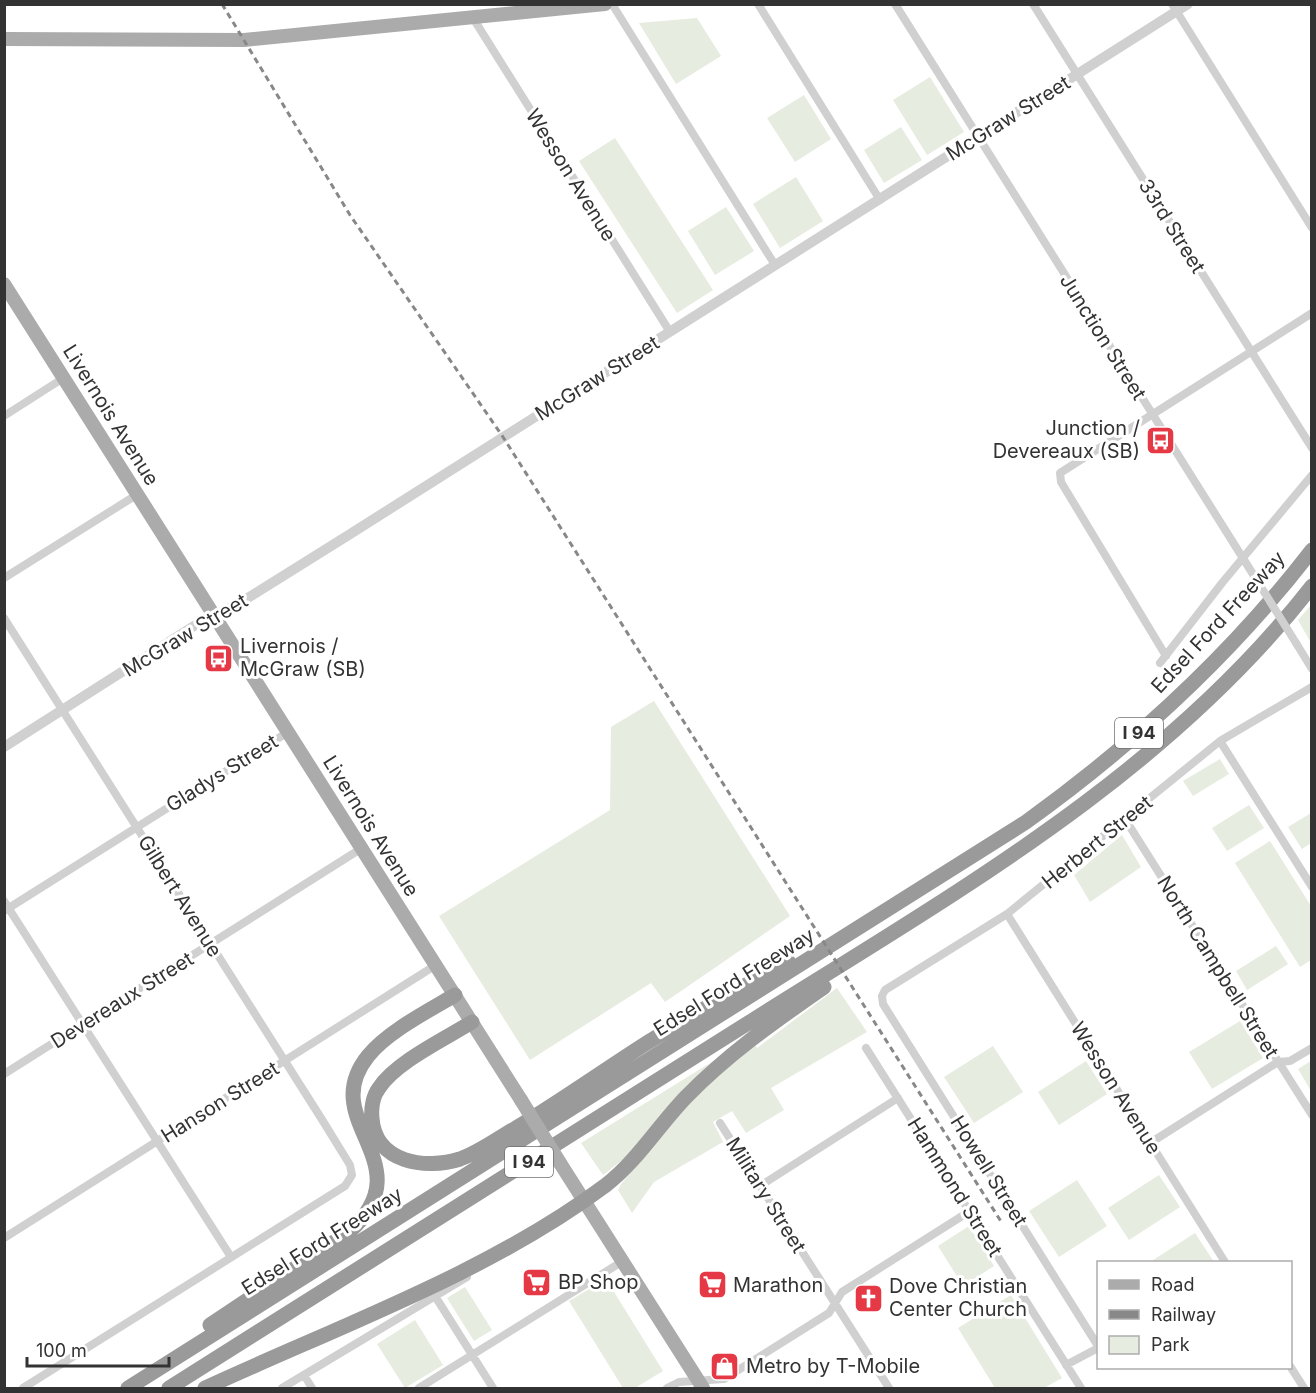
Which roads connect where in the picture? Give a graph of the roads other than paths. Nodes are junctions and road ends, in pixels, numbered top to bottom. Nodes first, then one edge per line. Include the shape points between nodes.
1 (605, 4) edge
2 (612, 4) edge
3 (758, 4) edge
4 (896, 4) edge
5 (1033, 4) edge
6 (1188, 4) edge
7 (1174, 8) edge
8 (516, 9) edge
9 (473, 18) junction
10 (4, 39) edge
11 (1077, 75) junction
12 (979, 137) junction
13 (880, 200) junction
14 (1311, 228) edge
15 (775, 265) junction
16 (4, 284) edge
17 (1311, 313) edge
18 (670, 332) junction
19 (1251, 351) junction
20 (65, 377) junction
21 (1151, 414) junction
22 (4, 416) edge
23 (1311, 448) edge
24 (1311, 476) edge
25 (138, 494) junction
26 (1311, 550) edge
27 (1242, 559) junction
28 (4, 578) edge
29 (1311, 586) edge
30 (215, 616) junction
31 (4, 618) edge
32 (1311, 669) edge
33 (1311, 687) edge
34 (62, 710) junction
35 (288, 732) junction
36 (1220, 741) junction
37 (4, 747) edge
38 (1125, 819) junction
39 (137, 827) junction
40 (362, 848) junction
41 (1311, 887) edge
42 (6, 907) edge
43 (1007, 914) junction
44 (848, 935) junction
45 (888, 935) junction
46 (210, 944) junction
47 (436, 965) junction
48 (454, 995) junction
49 (882, 996) joint
50 (472, 1022) junction
51 (83, 1025) junction
52 (866, 1048) dead end
53 (1311, 1048) edge
54 (285, 1061) junction
55 (1278, 1062) junction
56 (4, 1074) edge
57 (898, 1098) junction
58 (1311, 1114) edge
59 (720, 1123) dead end
60 (158, 1141) junction
61 (1150, 1143) junction
62 (760, 1186) junction
63 (581, 1195) junction
64 (970, 1211) junction
65 (4, 1238) edge
66 (231, 1257) junction
67 (483, 1261) junction
68 (623, 1261) junction
69 (1224, 1261) edge
70 (435, 1296) junction
71 (835, 1303) junction
72 (1097, 1345) edge
73 (1097, 1348) edge
74 (472, 1355) junction
75 (1066, 1365) junction
76 (1292, 1368) edge
77 (304, 1375) junction
78 (701, 1384) edge
79 (1308, 1388) edge
80 (23, 1389) edge
81 (128, 1389) edge
82 (169, 1389) edge
83 (205, 1389) edge
84 (282, 1389) edge
85 (312, 1389) edge
86 (419, 1389) edge
87 (493, 1389) edge
88 (668, 1389) edge
89 (889, 1389) edge
90 (1081, 1389) edge

1 - 8 main road
2 - 15 street
3 - 13 street
4 - 12 street, Junction Street
5 - 11 street, 33rd Street
6 - 7 street, McGraw Street
7 - 11 street, McGraw Street
7 - 14 street
8 - 9 main road
9 - 10 main road via 244,40
9 - 18 street, Wesson Avenue
11 - 12 street, McGraw Street
11 - 19 street, 33rd Street
12 - 13 street, McGraw Street
12 - 21 street, Junction Street
13 - 15 street, McGraw Street
15 - 18 street, McGraw Street
16 - 20 main road, Livernois Avenue
17 - 19 street
18 - 30 street, McGraw Street
19 - 21 street
19 - 23 street, 33rd Street
20 - 22 street
20 - 25 main road, Livernois Avenue
21 - 27 street, Junction Street
21 - 27 street, Edsel Ford Freeway via 1062,470 1059,476 1163,660
24 - 27 street, Edsel Ford Freeway
25 - 28 street
25 - 30 main road, Livernois Avenue
26 - 44 highway, Edsel Ford Freeway / I 94 via 1193,684 1117,752 1026,822
27 - 32 street, Junction Street, bridge
29 - 45 highway, I 94 via 1227,684 1107,788
30 - 34 street, McGraw Street
30 - 35 main road, Livernois Avenue
31 - 34 street, Gilbert Avenue
33 - 36 street, Herbert Street
34 - 37 street, McGraw Street
34 - 39 street, Gilbert Avenue
35 - 39 street, Gladys Street
35 - 40 main road, Livernois Avenue
36 - 38 street, Herbert Street
36 - 41 street
38 - 43 street, Herbert Street
38 - 55 street, North Campbell Street
39 - 42 street, Gladys Street
39 - 46 street, Gilbert Avenue
40 - 46 street, Devereaux Street
40 - 47 main road, Livernois Avenue
42 - 51 street
43 - 49 street, Herbert Street via 885,990
43 - 61 street, Wesson Avenue
44 - 50 highway via 796,956 467,1156 426,1164 397,1157 380,1142 374,1130 371,1114 376,1093 394,1073
44 - 81 highway, Edsel Ford Freeway / I 94
45 - 63 highway via 865,958 725,1058 608,1184
45 - 82 highway, I 94
46 - 51 street, Devereaux Street
46 - 54 street, Gilbert Avenue
47 - 48 main road, Livernois Avenue
47 - 54 street, Hanson Street
48 - 50 main road, Livernois Avenue
48 - 81 highway via 378,1045 359,1070 354,1113 376,1160 378,1179 374,1200 358,1224 163,1356
49 - 72 street, Howell Street via 883,1004
50 - 63 main road, Livernois Avenue, bridge
51 - 56 street, Devereaux Street
51 - 60 street
52 - 57 street, Hammond Street
53 - 55 street via 1290,1061
54 - 60 street, Hanson Street
54 - 66 street, Gilbert Avenue via 352,1174 345,1186
55 - 58 street, North Campbell Street
55 - 61 street
57 - 62 street
57 - 64 street, Hammond Street
59 - 62 street, Military Street
60 - 65 street, Hanson Street
60 - 66 street
61 - 69 street, Wesson Avenue
62 - 71 street, Military Street
63 - 67 highway
63 - 68 main road, Livernois Avenue
64 - 71 street via 842,1292
64 - 75 street, Hammond Street
66 - 80 street
67 - 70 street
67 - 83 highway
68 - 74 street
68 - 78 main road, Livernois Avenue
70 - 74 street
70 - 77 street
71 - 78 street via 829,1313 724,1379
71 - 89 street, Military Street
73 - 75 street
74 - 86 street
74 - 87 street
75 - 90 street, Hammond Street
76 - 79 street
77 - 84 street
77 - 85 street
78 - 88 street via 679,1382

